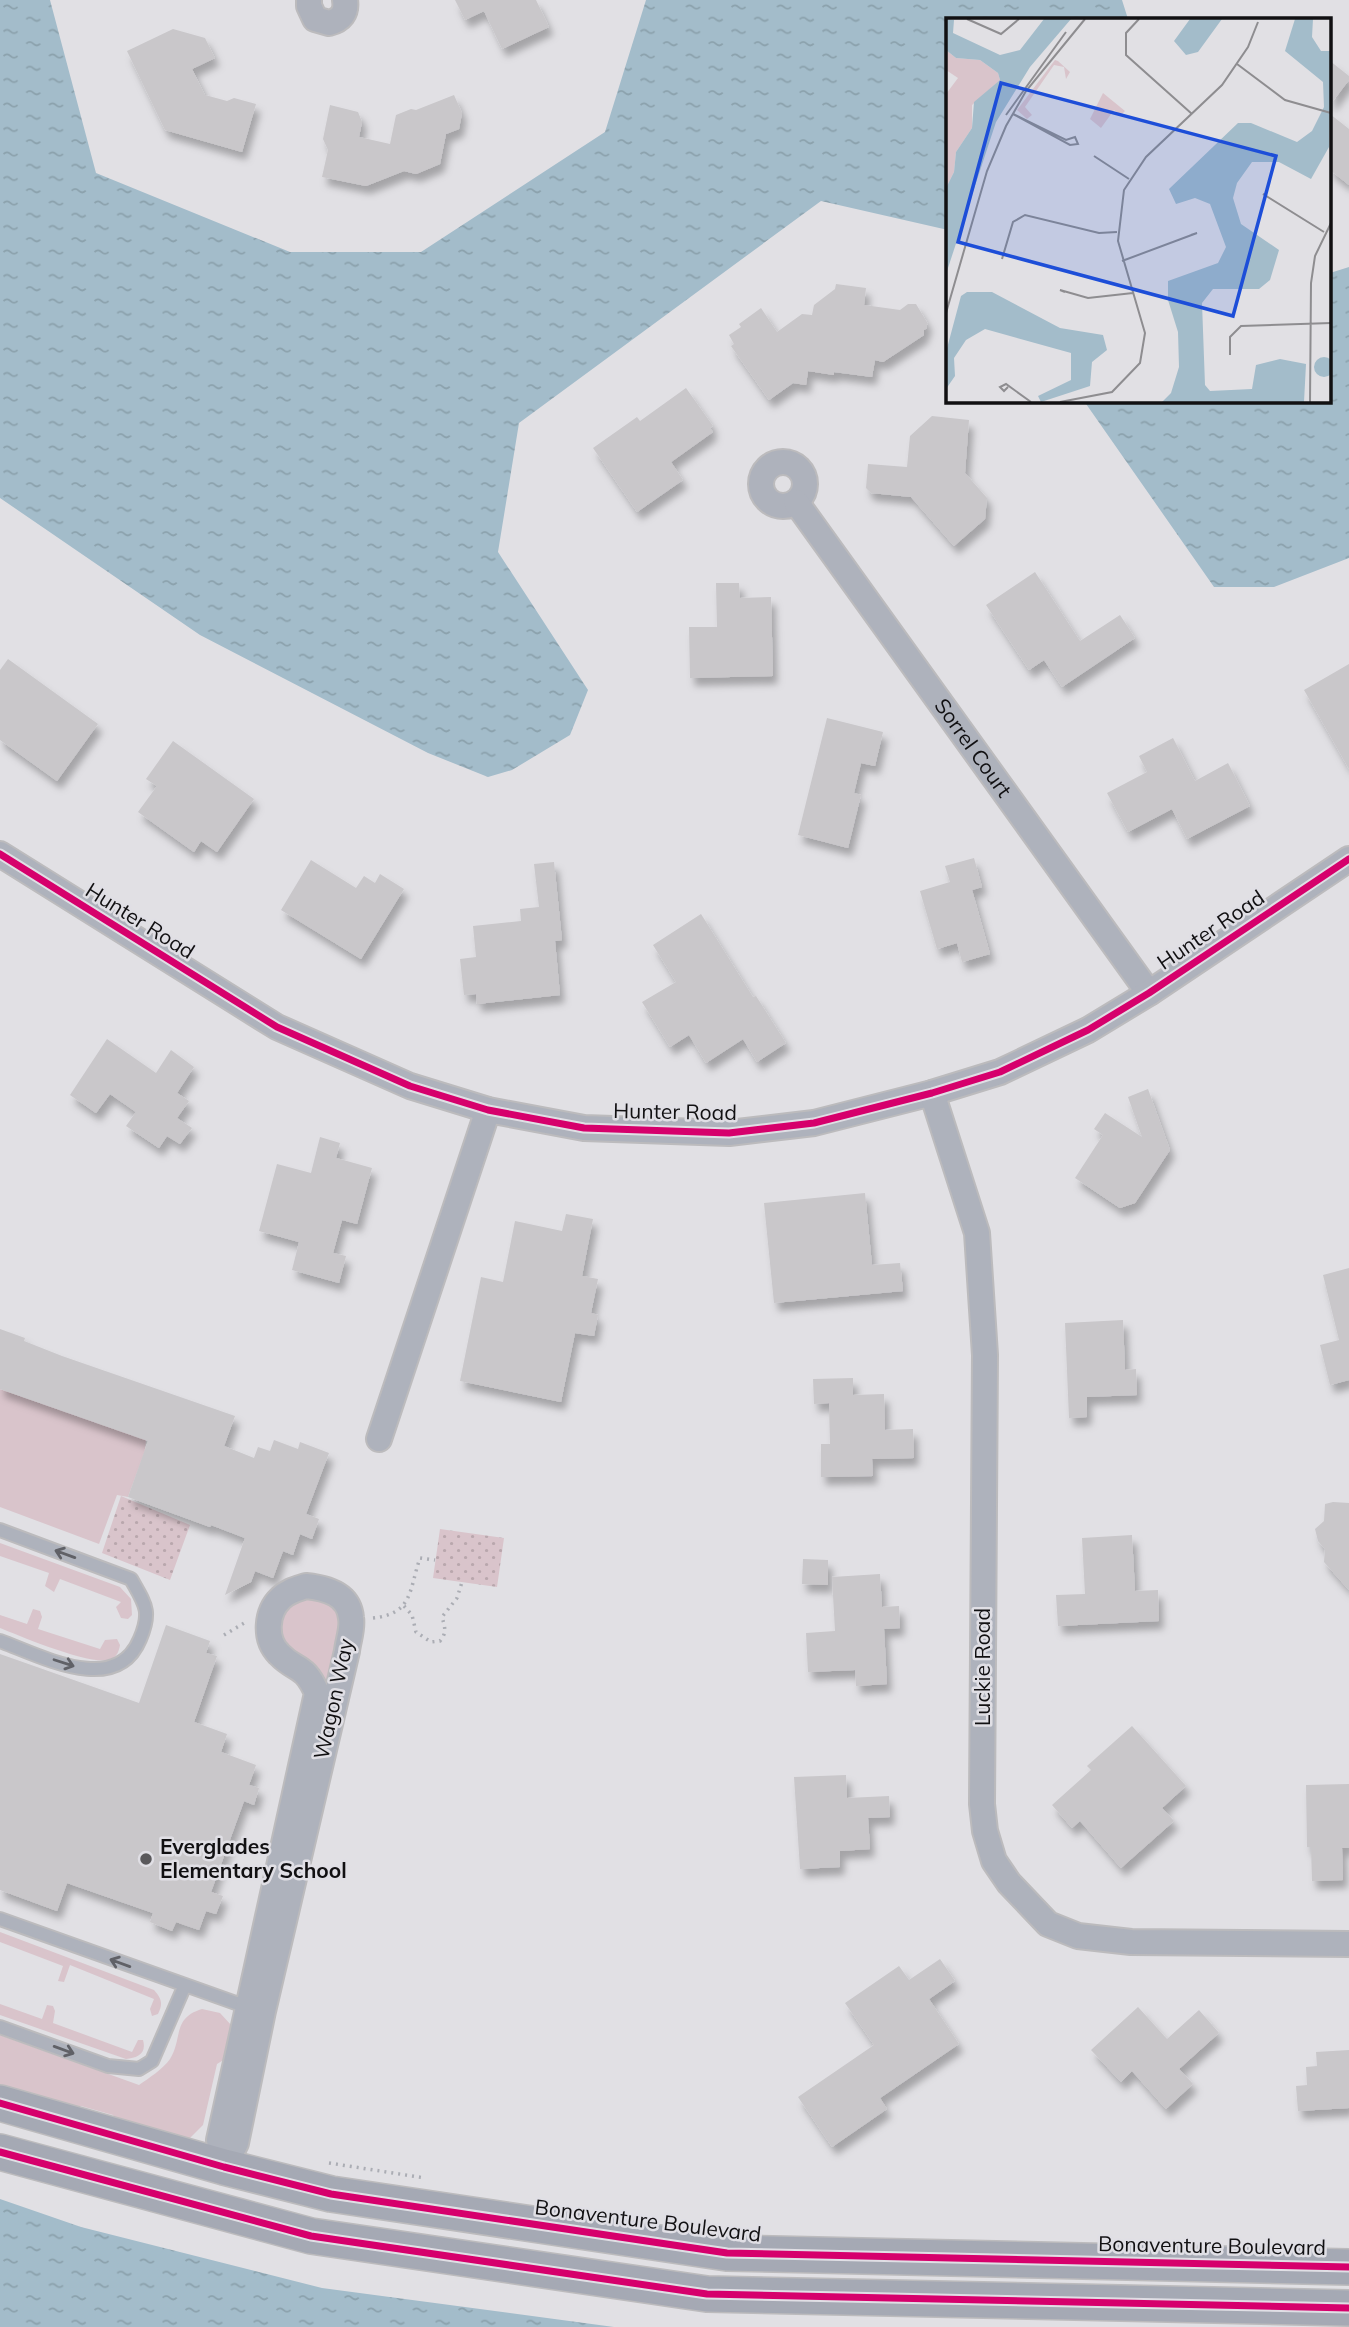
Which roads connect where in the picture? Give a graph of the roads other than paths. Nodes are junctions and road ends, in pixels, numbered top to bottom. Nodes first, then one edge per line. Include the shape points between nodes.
1 (309, 0) edge
2 (345, 0) edge
3 (796, 502) dead end
4 (0, 854) edge
5 (1349, 859) edge
6 (1149, 993) junction
7 (932, 1093) junction
8 (488, 1111) junction
9 (379, 1439) dead end
10 (0, 1530) edge
11 (0, 1641) edge
12 (0, 1919) edge
13 (1349, 1944) edge
14 (185, 1985) junction
15 (247, 2007) junction
16 (0, 2027) edge
17 (0, 2103) edge
18 (0, 2151) edge
19 (224, 2167) junction
20 (216, 2210) junction
21 (1349, 2267) edge
22 (1349, 2308) edge

1 - 2 street via 315,19 329,23 342,16
3 - 6 street, Sorrel Court
4 - 8 street, Hunter Road via 277,1027 410,1086
5 - 6 street, Hunter Road
6 - 7 street, Hunter Road via 1088,1030 1000,1072
7 - 8 street, Hunter Road via 814,1123 729,1133 584,1128
7 - 13 street, Luckie Road via 977,1233 985,1355 982,1804 994,1861 1048,1924 1078,1936 1131,1942
8 - 9 street
11 -> 10 lane via 96,1671 118,1665 136,1650 148,1620 131,1578
14 -> 12 lane
14 - 15 lane
16 -> 14 lane via 108,2066 139,2070 152,2061
15 - 19 street, Wagon Way via 219,2140
15 - 19 street, Wagon Way via 317,1693 310,1677 278,1653 268,1626 271,1612 290,1591 322,1587 346,1602 352,1618 347,1651 236,2143
17 - 19 main road, Bonaventure Boulevard
18 - 20 main road
19 - 20 main road, Wagon Way
19 - 21 main road, Bonaventure Boulevard via 331,2194 727,2253
20 - 22 main road via 311,2236 707,2294

